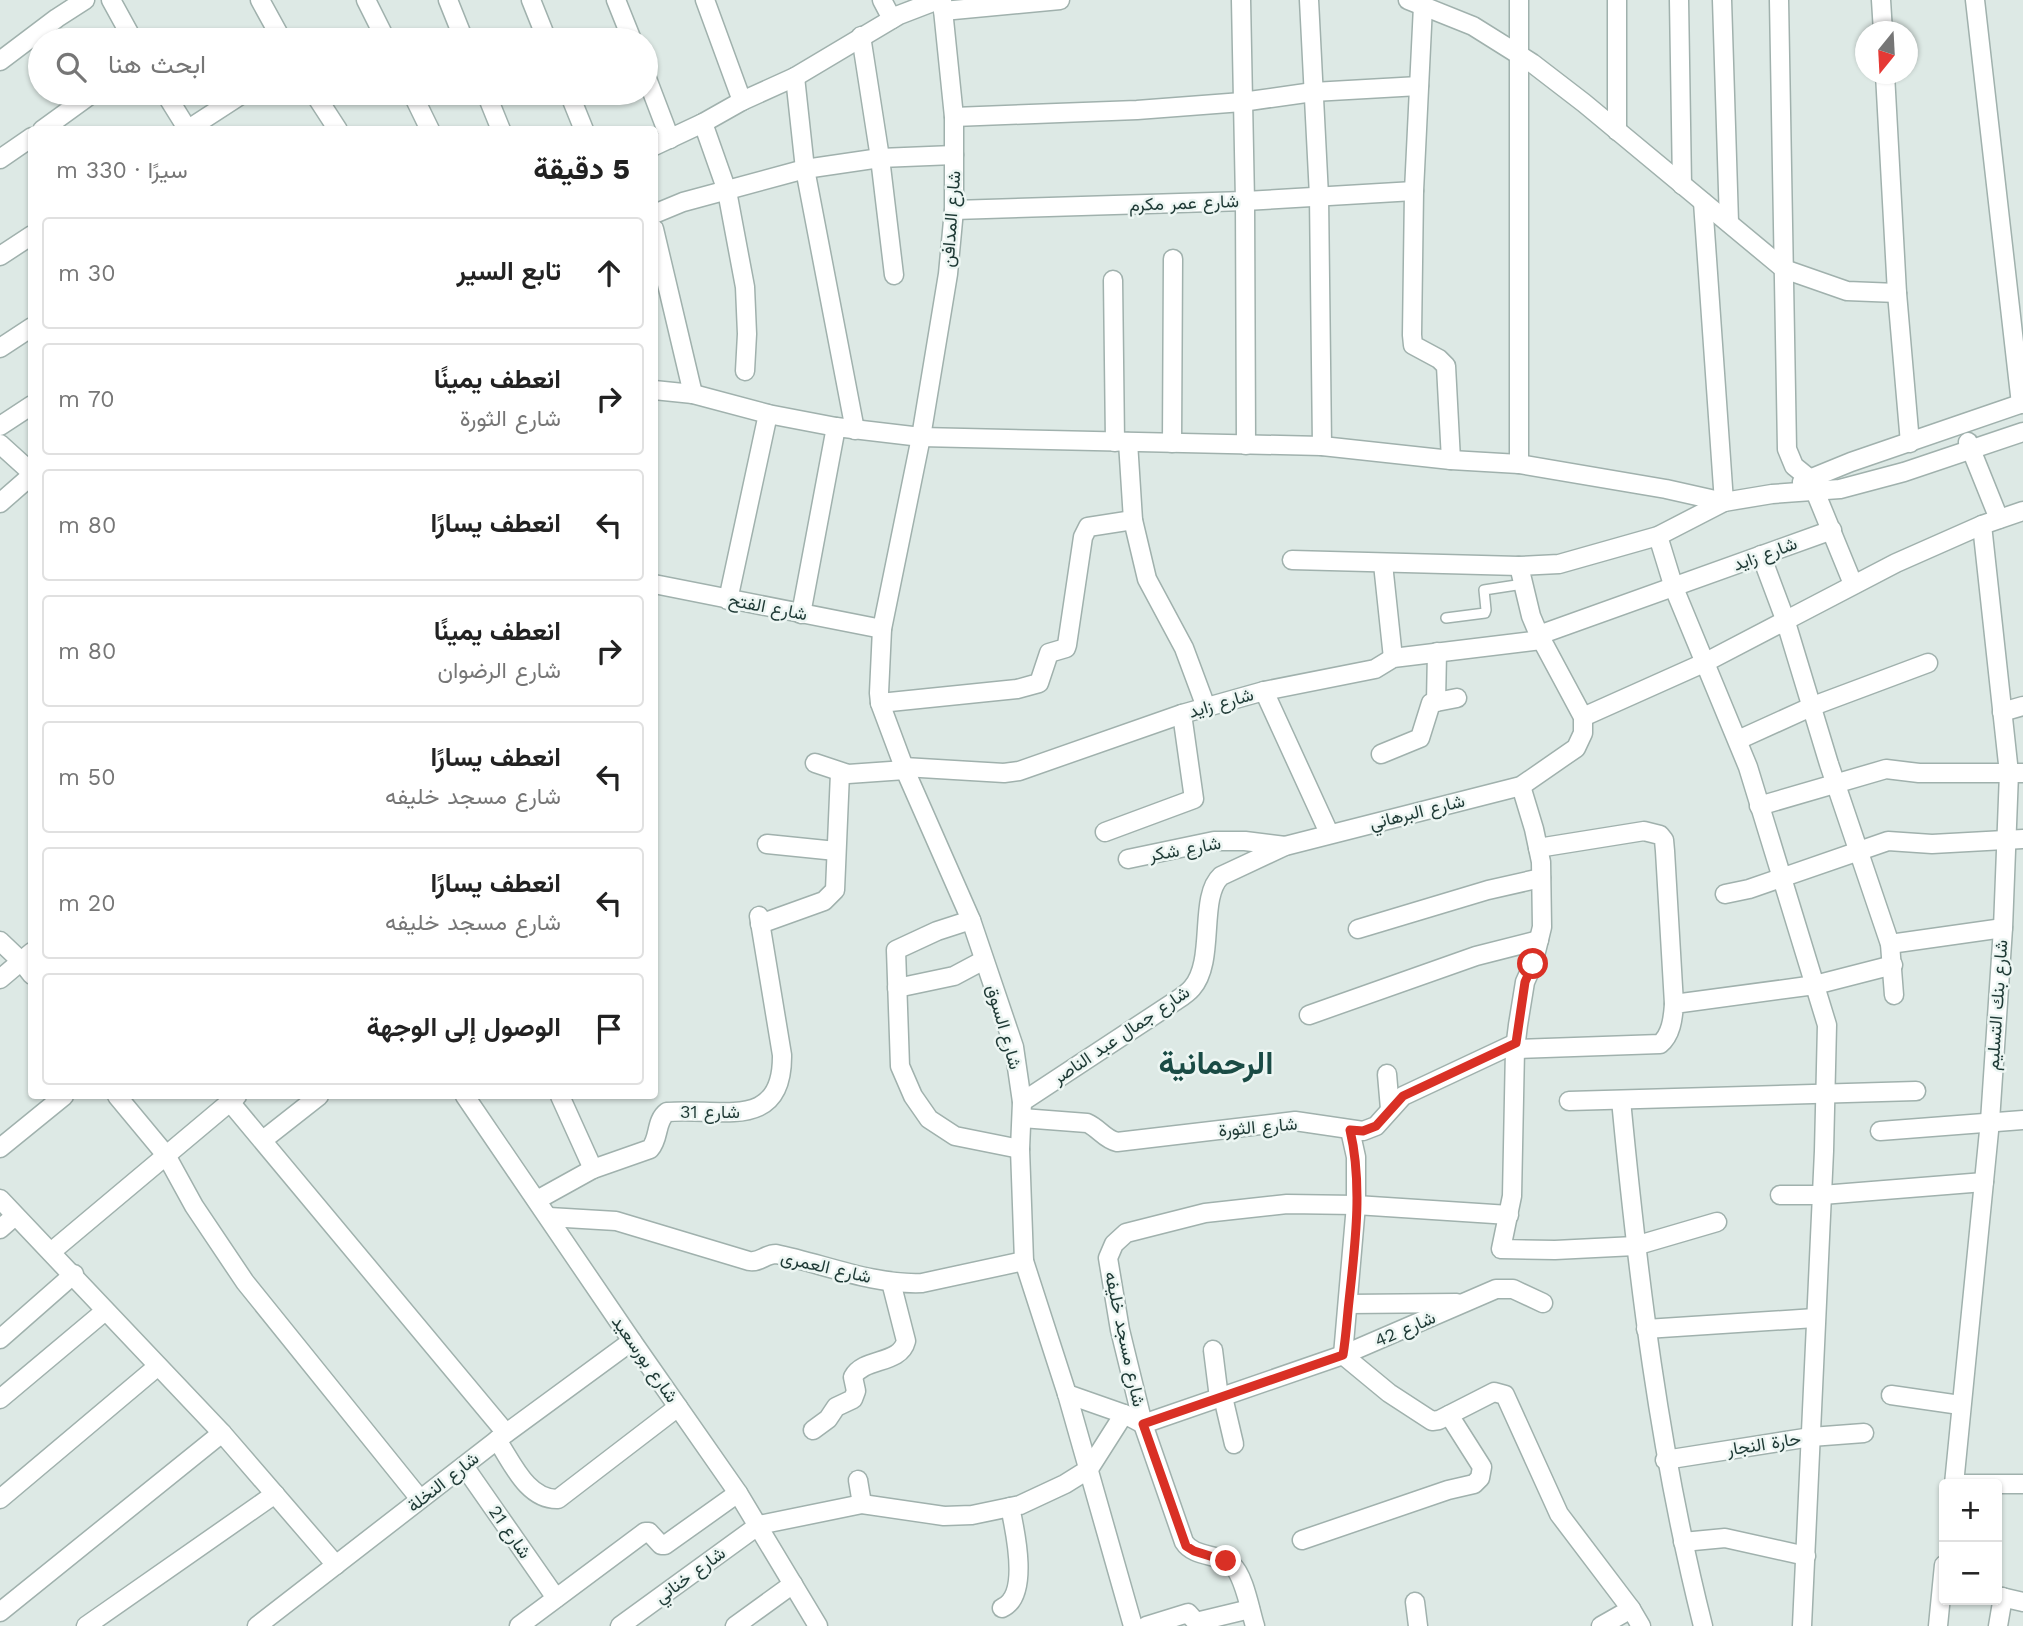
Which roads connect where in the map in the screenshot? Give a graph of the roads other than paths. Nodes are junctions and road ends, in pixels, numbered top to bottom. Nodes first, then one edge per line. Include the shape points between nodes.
1 (85, 0) edge
2 (111, 0) edge
3 (260, 0) edge
4 (366, 0) edge
5 (448, 0) edge
6 (531, 0) edge
7 (616, 0) edge
8 (705, 0) edge
9 (882, 0) edge
10 (1060, 0) edge
11 (1241, 0) edge
12 (1309, 0) edge
13 (1520, 0) edge
14 (1617, 0) edge
15 (1679, 0) edge
16 (1722, 0) edge
17 (1779, 0) edge
18 (1881, 0) edge
19 (1975, 0) edge
20 (1415, 3) edge
21 (941, 4) edge
22 (1446, 7) edge
23 (892, 19) junction
24 (1882, 21) edge
25 (44, 28) edge
26 (126, 28) edge
27 (275, 28) edge
28 (380, 28) edge
29 (459, 28) edge
30 (542, 28) edge
31 (627, 28) edge
32 (861, 36) junction
33 (28, 40) edge
34 (1520, 54) junction
35 (0, 61) edge
36 (795, 76) junction
37 (1886, 84) edge
38 (1419, 86) junction
39 (1313, 92) junction
40 (742, 100) junction
41 (1242, 102) junction
42 (76, 105) edge
43 (173, 105) edge
44 (225, 105) edge
45 (322, 105) edge
46 (418, 105) edge
47 (491, 105) edge
48 (574, 105) edge
49 (653, 105) edge
50 (954, 117) junction
51 (703, 123) junction
52 (48, 126) edge
53 (186, 126) edge
54 (193, 126) edge
55 (335, 126) edge
56 (428, 126) edge
57 (499, 126) edge
58 (582, 126) edge
59 (1618, 131) junction
60 (28, 140) edge
61 (662, 142) edge
62 (954, 155) junction
63 (880, 158) junction
64 (0, 159) edge
65 (805, 169) junction
66 (1682, 185) junction
67 (727, 191) junction
68 (1414, 191) junction
69 (1319, 197) junction
70 (1245, 201) junction
71 (1703, 202) junction
72 (954, 210) junction
73 (658, 212) edge
74 (1729, 222) junction
75 (28, 238) edge
76 (658, 246) edge
77 (0, 256) edge
78 (1173, 259) dead end
79 (1784, 269) junction
80 (894, 275) dead end
81 (1113, 280) dead end
82 (1896, 293) junction
83 (28, 330) edge
84 (0, 348) edge
85 (745, 371) dead end
86 (658, 390) edge
87 (694, 394) junction
88 (2022, 403) edge
89 (28, 408) edge
90 (768, 414) junction
91 (0, 426) edge
92 (1962, 426) junction
93 (836, 427) junction
94 (855, 429) junction
95 (2023, 432) edge
96 (921, 437) junction
97 (1122, 442) junction
98 (1172, 443) junction
99 (1910, 443) junction
100 (1246, 445) junction
101 (1322, 446) junction
102 (1, 447) edge
103 (1971, 450) junction
104 (1451, 460) junction
105 (1519, 464) junction
106 (28, 466) edge
107 (28, 468) edge
108 (1813, 485) junction
109 (1724, 502) junction
110 (0, 503) edge
111 (2023, 511) edge
112 (1999, 519) junction
113 (1133, 520) junction
114 (1982, 525) junction
115 (1832, 530) junction
116 (1658, 537) junction
117 (1761, 555) junction
118 (1292, 559) dead end
119 (1383, 564) junction
120 (1519, 566) junction
121 (1523, 584) junction
122 (1853, 584) junction
123 (658, 585) edge
124 (1674, 588) junction
125 (728, 600) junction
126 (802, 614) junction
127 (1446, 618) dead end
128 (1786, 619) junction
129 (883, 629) junction
130 (1540, 638) junction
131 (1437, 652) junction
132 (1393, 658) junction
133 (1706, 662) junction
134 (1928, 663) dead end
135 (1264, 691) junction
136 (1457, 698) dead end
137 (1436, 702) junction
138 (880, 703) junction
139 (1813, 706) junction
140 (2023, 706) edge
141 (1206, 707) junction
142 (2002, 712) junction
143 (1182, 714) junction
144 (1583, 717) junction
145 (1738, 740) junction
146 (1381, 754) dead end
147 (815, 763) dead end
148 (905, 768) junction
149 (840, 773) junction
150 (2016, 773) edge
151 (1836, 783) junction
152 (1521, 786) junction
153 (1759, 806) junction
154 (1105, 832) dead end
155 (1329, 833) junction
156 (2014, 839) edge
157 (767, 844) dead end
158 (1285, 846) junction
159 (1538, 849) junction
160 (836, 851) junction
161 (1858, 851) junction
162 (1128, 859) dead end
163 (1221, 876) joint
164 (1783, 876) junction
165 (1541, 878) junction
166 (1725, 894) dead end
167 (971, 920) junction
168 (2003, 928) junction
169 (1358, 929) dead end
170 (1539, 940) junction
171 (0, 941) edge
172 (1890, 944) junction
173 (984, 960) junction
174 (28, 963) edge
175 (1893, 965) junction
176 (0, 979) edge
177 (1815, 985) junction
178 (897, 988) junction
179 (1894, 995) dead end
180 (1674, 1004) junction
181 (1309, 1016) dead end
182 (1516, 1046) junction
183 (1387, 1074) dead end
184 (1916, 1091) dead end
185 (1826, 1094) junction
186 (60, 1099) edge
187 (119, 1099) edge
188 (234, 1099) edge
189 (315, 1099) edge
190 (467, 1099) edge
191 (561, 1099) edge
192 (1620, 1100) junction
193 (1569, 1101) dead end
194 (1390, 1109) junction
195 (1022, 1110) junction
196 (2023, 1120) edge
197 (1990, 1121) junction
198 (1350, 1130) junction
199 (1880, 1131) dead end
200 (263, 1140) junction
201 (0, 1148) edge
202 (1020, 1149) junction
203 (166, 1156) junction
204 (593, 1169) junction
205 (1984, 1182) junction
206 (1780, 1195) dead end
207 (1822, 1195) junction
208 (0, 1199) edge
209 (537, 1200) junction
210 (1356, 1205) junction
211 (1509, 1215) junction
212 (15, 1216) junction
213 (549, 1217) junction
214 (1717, 1222) dead end
215 (0, 1229) edge
216 (1635, 1246) junction
217 (51, 1252) junction
218 (1024, 1261) junction
219 (74, 1274) junction
220 (891, 1282) junction
221 (1468, 1303) junction
222 (1543, 1303) dead end
223 (1348, 1304) junction
224 (105, 1311) junction
225 (1815, 1318) junction
226 (1646, 1329) junction
227 (0, 1339) edge
228 (632, 1341) junction
229 (1213, 1350) dead end
230 (1343, 1355) junction
231 (158, 1366) junction
232 (1068, 1394) junction
233 (1891, 1395) dead end
234 (1221, 1397) junction
235 (0, 1399) edge
236 (1960, 1405) junction
237 (678, 1408) junction
238 (1124, 1414) junction
239 (1444, 1418) junction
240 (1143, 1424) junction
241 (813, 1430) dead end
242 (222, 1433) junction
243 (1864, 1433) dead end
244 (501, 1436) junction
245 (1811, 1437) junction
246 (1234, 1444) dead end
247 (1665, 1460) junction
248 (464, 1466) junction
249 (1089, 1469) junction
250 (1954, 1479) edge
251 (858, 1480) dead end
252 (2002, 1484) edge
253 (2023, 1484) edge
254 (738, 1493) junction
255 (275, 1494) junction
256 (0, 1499) edge
257 (420, 1499) junction
258 (862, 1504) junction
259 (1010, 1507) junction
260 (759, 1525) junction
261 (1302, 1540) dead end
262 (1683, 1542) junction
263 (1806, 1556) junction
264 (336, 1565) junction
265 (793, 1584) junction
266 (2002, 1597) edge
267 (556, 1598) junction
268 (1415, 1602) dead end
269 (2023, 1602) edge
270 (1941, 1605) edge
271 (1999, 1605) edge
272 (1002, 1608) dead end
273 (1631, 1609) junction
274 (0, 1612) edge
275 (1252, 1617) edge
276 (86, 1626) edge
277 (257, 1626) edge
278 (519, 1626) edge
279 (621, 1626) edge
280 (735, 1626) edge
281 (818, 1626) edge
282 (1133, 1626) edge
283 (1146, 1626) edge
284 (1418, 1626) edge
285 (1601, 1626) edge
286 (1641, 1626) edge
287 (1703, 1626) edge
288 (1802, 1626) edge
289 (1938, 1626) edge
290 (1998, 1626) edge

1 - 25 street
2 - 26 street
3 - 27 street
4 - 28 street
5 - 29 street
6 - 30 street
7 - 31 street
8 - 40 street
9 - 23 street
10 - 21 street
11 - 41 street
12 - 39 street
13 - 34 street
14 - 59 street
15 - 66 street
16 - 74 street
17 - 79 street
18 - 24 street
19 - 88 street
20 - 22 street
20 - 38 street
21 - 23 street
21 - 50 street, شارع المدافن
22 - 34 street
23 - 32 street
32 - 36 street
32 - 63 street
33 - 35 street
34 - 59 street
34 - 105 street
36 - 40 street
36 - 65 street
37 - 82 street
38 - 39 street
38 - 68 street
39 - 41 street
39 - 69 street
40 - 51 street
41 - 50 street
41 - 70 street
42 - 52 street
43 - 53 street
44 - 54 street
45 - 55 street
46 - 56 street
47 - 57 street
48 - 58 street
49 - 61 street
50 - 62 street, شارع المدافن
51 - 61 street
51 - 67 street
59 - 66 street
60 - 64 street
62 - 63 street
62 - 72 street, شارع المدافن
63 - 65 street
63 - 80 street
65 - 67 street
65 - 94 street
66 - 71 street
67 - 73 street
67 - 85 street via 746,298
68 - 69 street, شارع عمر مكرم
68 - 104 street via 1413,345 1446,366
69 - 70 street, شارع عمر مكرم
69 - 101 street
70 - 72 street, شارع عمر مكرم
70 - 100 street
71 - 74 street
71 - 109 street
72 - 96 street, شارع المدافن
74 - 79 street
75 - 77 street
76 - 87 street
78 - 98 street
79 - 82 street via 1847,291
79 - 108 street via 1787,449 1794,466
81 - 97 street
82 - 99 street
83 - 84 street
86 - 87 street
87 - 90 street
88 - 92 street
89 - 91 street
90 - 93 street
90 - 125 street
92 - 99 street
92 - 103 street
93 - 94 street
93 - 126 street
94 - 96 street
95 - 103 street
96 - 97 street
96 - 129 street, شارع السوق
97 - 98 street
97 - 113 street
98 - 100 street
99 - 108 street via 1851,462
100 - 101 street
101 - 104 street
102 - 106 street
103 - 108 street via 1840,489
103 - 112 street
104 - 105 street
105 - 109 street
107 - 110 street
108 - 109 street
108 - 115 street
109 - 116 street
111 - 112 street
112 - 114 street
113 - 138 street via 1088,527 1067,645 1050,652 1039,683
113 - 141 street via 1147,579 1184,648
114 - 122 street
114 - 142 street, شارع بنك التسليم
115 - 117 street, شارع زايد
115 - 122 street
116 - 120 street via 1559,564
116 - 124 street
117 - 124 street, شارع زايد
117 - 128 street
118 - 119 street
119 - 120 street
119 - 132 street
120 - 121 street
121 - 127 lane via 1484,590 1485,613
121 - 130 street
122 - 128 street
123 - 125 street, شارع الفتح
124 - 130 street, شارع زايد
124 - 133 street
125 - 126 street, شارع الفتح
126 - 129 street, شارع الفتح
128 - 133 street
128 - 139 street
129 - 138 street, شارع السوق
130 - 131 street, شارع زايد
130 - 144 street
131 - 132 street, شارع زايد
131 - 137 street
132 - 135 street, شارع زايد via 1375,669
133 - 144 street
133 - 145 street
134 - 139 street
135 - 141 street, شارع زايد
135 - 155 street
136 - 137 street
137 - 146 street via 1430,705 1420,738
138 - 148 street, شارع السوق
139 - 145 street
139 - 151 street
140 - 142 street
141 - 143 street, شارع زايد
142 - 150 street, شارع بنك التسليم
143 - 148 street, شارع زايد via 1019,771
143 - 154 street via 1194,799
144 - 152 street, شارع البرهاني via 1583,733 1576,748
145 - 153 street
147 - 149 street
148 - 149 street, شارع زايد
148 - 167 street, شارع السوق
149 - 160 street
150 - 151 street via 1886,769
150 - 156 street, شارع بنك التسليم
151 - 153 street
151 - 161 street
152 - 155 street, شارع البرهاني
152 - 159 street
153 - 164 street
155 - 158 street, شارع البرهاني
156 - 161 street via 1932,844 1894,840
156 - 168 street, شارع بنك التسليم
157 - 160 street
158 - 162 street, شارع شكر via 1214,841
158 - 163 street, شارع البرهاني
159 - 165 street
159 - 180 street via 1644,831 1660,835 1665,851
160 - 204 street, شارع 31 via 835,890 828,899 759,920 782,1055 777,1088 767,1102 752,1111 667,1112 650,1149
161 - 164 street
161 - 172 street
163 - 195 street, شارع جمال عبد الناصر via 1211,890 1207,939 1192,989
164 - 166 street
164 - 177 street
165 - 169 street
165 - 170 street
167 - 173 street, شارع السوق
167 - 178 street via 896,949
168 - 172 street
168 - 197 street, شارع بنك التسليم
170 - 181 street via 1476,957
170 - 182 street via 1525,982
171 - 174 street
172 - 175 street
173 - 178 street via 954,976
173 - 195 street, شارع السوق via 1014,1047
174 - 176 street
175 - 177 street
175 - 179 street
177 - 180 street
177 - 185 street via 1827,1025
178 - 202 street via 900,1066 929,1119 955,1136
180 - 182 street via 1671,1026 1660,1044
182 - 194 street, شارع الثورة via 1403,1096
182 - 211 street
183 - 194 street
184 - 185 street
185 - 192 street
185 - 207 street
186 - 201 street
187 - 203 street
188 - 200 street
188 - 203 street
189 - 200 street
190 - 209 street, شارع بورسعيد
191 - 204 street
192 - 193 street
192 - 216 street
194 - 198 street, شارع الثورة via 1376,1126
195 - 198 street, شارع الثورة via 1087,1123 1117,1142 1295,1121
195 - 202 street, شارع السوق
196 - 197 street
197 - 199 street
197 - 205 street, شارع بنك التسليم
198 - 210 street via 1356,1157
200 - 244 street
202 - 218 street, شارع السوق
203 - 217 street
203 - 257 street via 245,1282
204 - 209 street, شارع 31
205 - 207 street
205 - 236 street, شارع بنك التسليم
206 - 207 street
207 - 225 street
208 - 212 street
209 - 213 street, شارع بورسعيد
210 - 211 street, شارع مسجد خليفه
210 - 223 street
210 - 240 street, شارع مسجد خليفه via 1287,1204 1205,1213 1126,1233 1114,1244 1108,1258 1110,1273
211 - 216 street via 1501,1249
212 - 215 street
212 - 217 street
213 - 220 street, شارع العمرى via 608,1219 749,1261 776,1255
213 - 228 street, شارع بورسعيد
214 - 216 street
216 - 226 street
217 - 219 street
218 - 220 street, شارع العمرى via 922,1283
218 - 232 street, شارع السوق
219 - 224 street
219 - 227 street
220 - 241 street via 906,1341 903,1349 858,1370 853,1377 853,1399 836,1407
221 - 222 street, شارع 42 via 1496,1289 1513,1289
221 - 223 street, شارع 42
221 - 230 street, شارع 42
223 - 230 street
224 - 231 street
224 - 235 street
225 - 226 street
225 - 245 street
226 - 247 street
228 - 237 street, شارع بورسعيد
228 - 244 street, شارع النخلة
229 - 234 street
230 - 234 street, شارع 42
230 - 239 street via 1425,1418
231 - 242 street
231 - 256 street
232 - 238 street
232 - 249 street, شارع السوق
233 - 236 street
234 - 240 street, شارع 42
234 - 246 street
236 - 250 street, شارع بنك التسليم
237 - 244 street via 558,1500 537,1495 520,1475
237 - 254 street, شارع بورسعيد
238 - 240 street
238 - 249 street
239 - 261 street via 1482,1467 1474,1484
239 - 273 street via 1494,1392 1509,1400 1559,1514
240 - 275 street, شارع مسجد خليفه via 1186,1546 1233,1565
242 - 255 street
242 - 274 street
243 - 245 street, حارة النجار
244 - 248 street, شارع النخلة
245 - 247 street, حارة النجار
245 - 263 street
247 - 262 street
248 - 257 street, شارع النخلة
248 - 267 street, شارع 21
249 - 259 street
249 - 282 street, شارع السوق
251 - 258 street
252 - 253 street
254 - 260 street, شارع بورسعيد
254 - 267 street via 665,1545 645,1532
255 - 264 street
255 - 276 street
257 - 264 street, شارع النخلة
258 - 259 street via 944,1516
258 - 260 street
259 - 272 street via 1019,1561 1010,1602
260 - 265 street, شارع بورسعيد
260 - 279 street, شارع خناني
262 - 263 street via 1725,1538
262 - 287 street
263 - 288 street
264 - 277 street, شارع النخلة
265 - 280 street
265 - 281 street, شارع بورسعيد
266 - 269 street
267 - 278 street
268 - 284 street
270 - 289 street
271 - 290 street
273 - 285 street
273 - 286 street
275 - 283 street via 1196,1622 1188,1614

